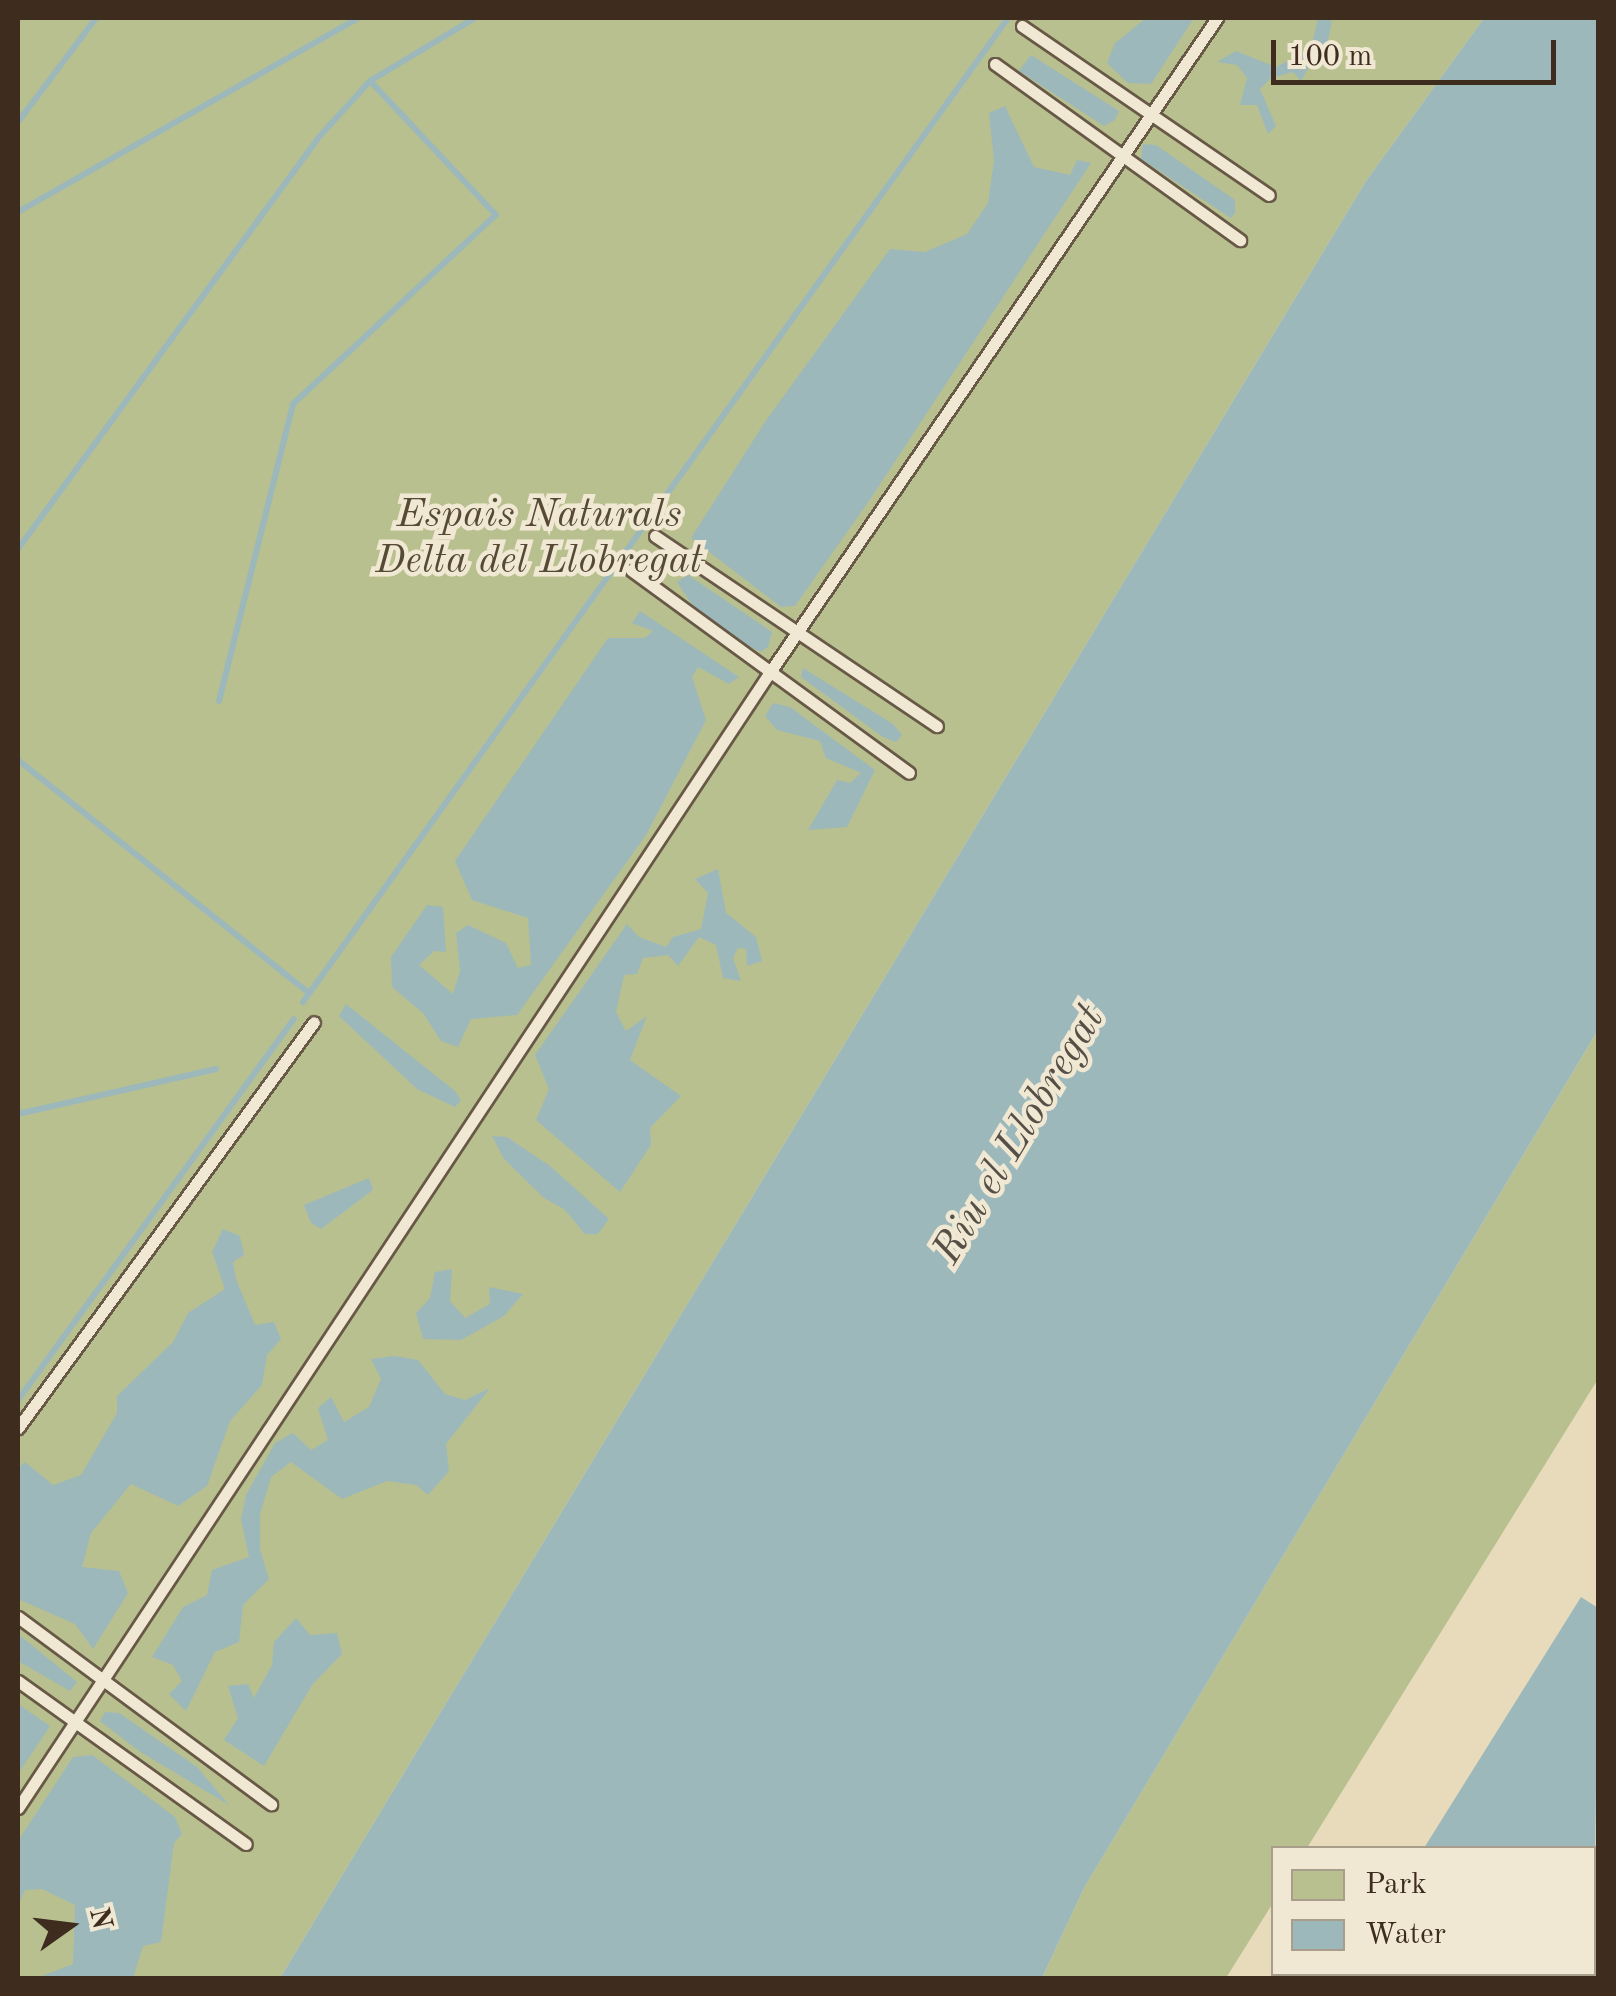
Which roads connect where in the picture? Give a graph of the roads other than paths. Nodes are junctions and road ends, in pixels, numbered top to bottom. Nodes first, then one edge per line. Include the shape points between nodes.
1 (1217, 18) edge
2 (1022, 26) dead end
3 (996, 64) dead end
4 (1149, 113) junction
5 (1119, 153) junction
6 (1269, 195) dead end
7 (1240, 240) dead end
8 (656, 536) dead end
9 (631, 570) dead end
10 (796, 634) junction
11 (768, 675) junction
12 (938, 726) dead end
13 (908, 772) dead end
14 (314, 1022) dead end
15 (18, 1428) edge
16 (18, 1616) edge
17 (104, 1678) junction
18 (18, 1681) edge
19 (75, 1722) junction
20 (271, 1804) dead end
21 (18, 1808) edge
22 (246, 1844) dead end

1 - 4 lane
2 - 4 lane
3 - 5 lane
4 - 5 lane
4 - 6 lane
5 - 7 lane
5 - 10 lane
8 - 10 lane
9 - 11 lane
10 - 11 lane
10 - 12 lane
11 - 13 lane
11 - 17 lane
14 - 15 lane
16 - 17 lane
17 - 19 lane
17 - 20 lane
18 - 19 lane
19 - 21 lane
19 - 22 lane

